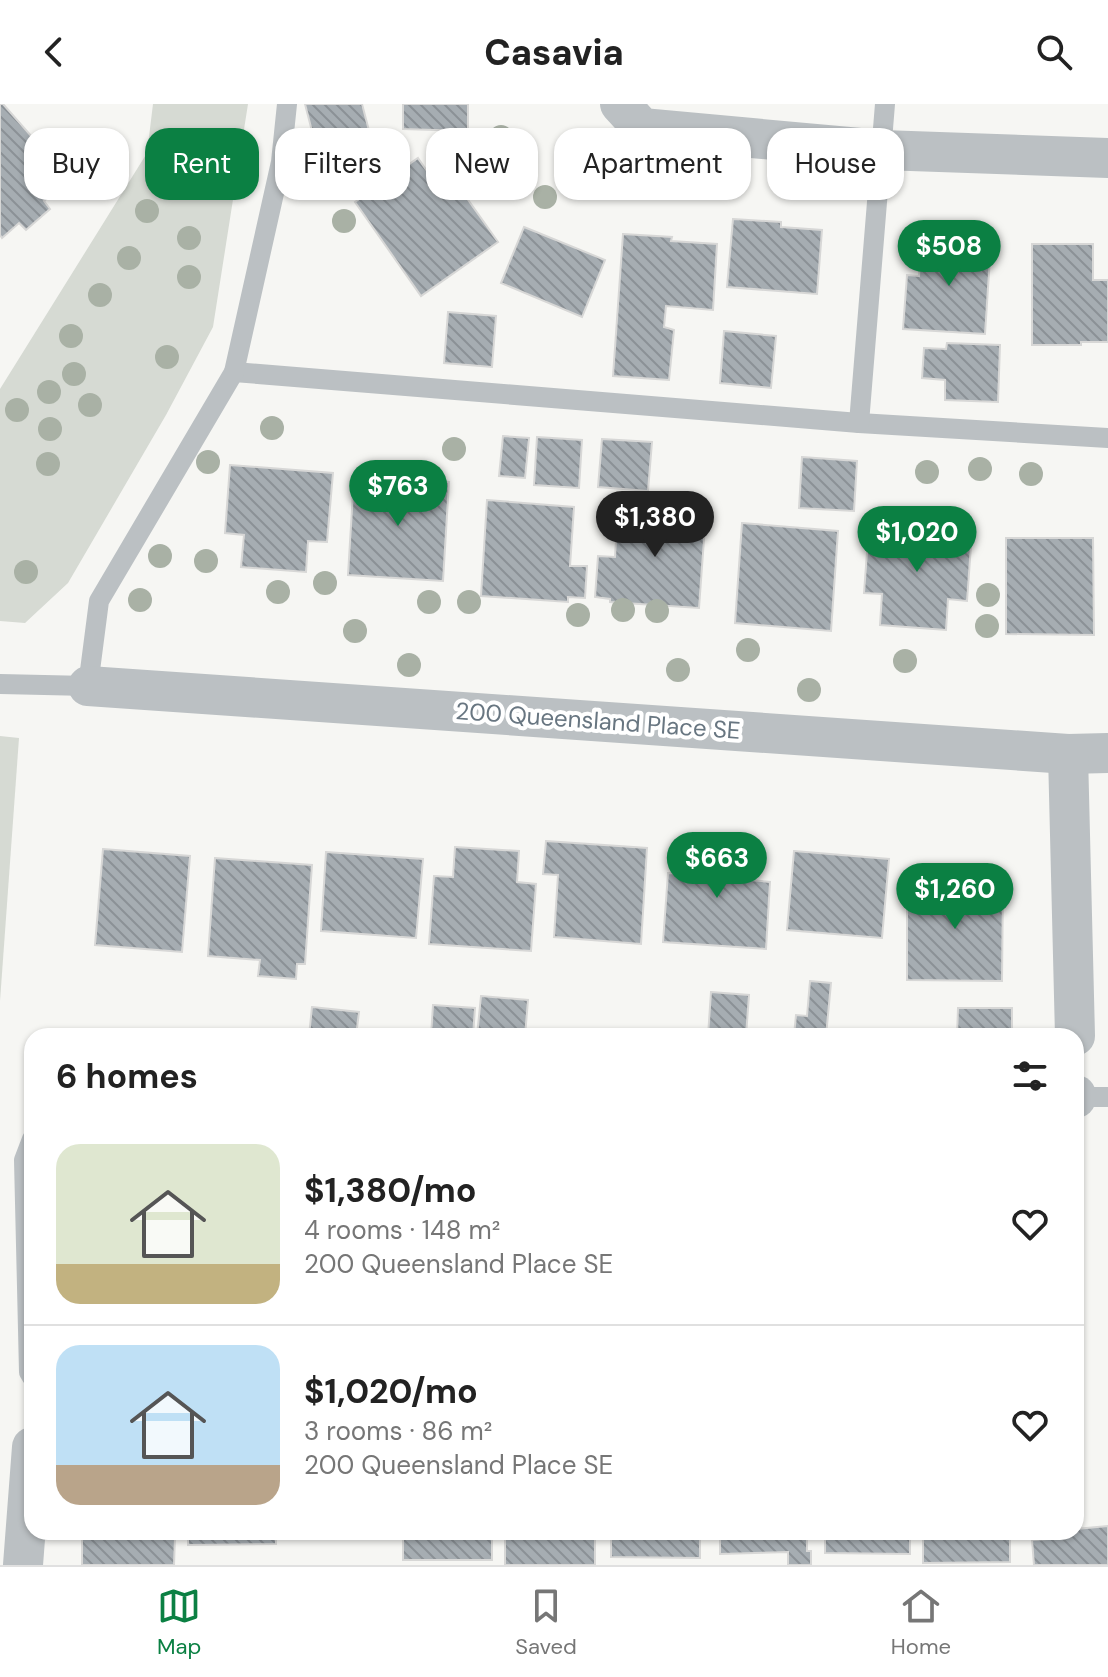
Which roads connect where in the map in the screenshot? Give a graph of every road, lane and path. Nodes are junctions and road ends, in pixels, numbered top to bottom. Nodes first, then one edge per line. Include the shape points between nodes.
1 (287, 104) edge
2 (620, 104) edge
3 (885, 104) edge
4 (883, 128) edge
5 (767, 139) edge
6 (904, 151) edge
7 (1108, 158) edge
8 (878, 200) edge
9 (234, 372) junction
10 (859, 423) junction
11 (1108, 438) edge
12 (0, 684) edge
13 (88, 686) junction
14 (1108, 753) edge
15 (1068, 754) junction
16 (1075, 1028) edge
17 (1084, 1097) edge
18 (1108, 1097) edge
19 (25, 1540) edge
20 (23, 1565) edge

1 - 9 lane via 281,162
2 - 5 street via 642,128
3 - 4 lane
6 - 7 street
8 - 10 lane
9 - 10 lane
9 - 13 lane via 99,601
10 - 11 lane
12 - 13 lane
13 - 15 street, 200 Queensland Place SE
14 - 15 street, 200 Queensland Place SE
15 - 16 street
17 - 18 lane
19 - 20 street

